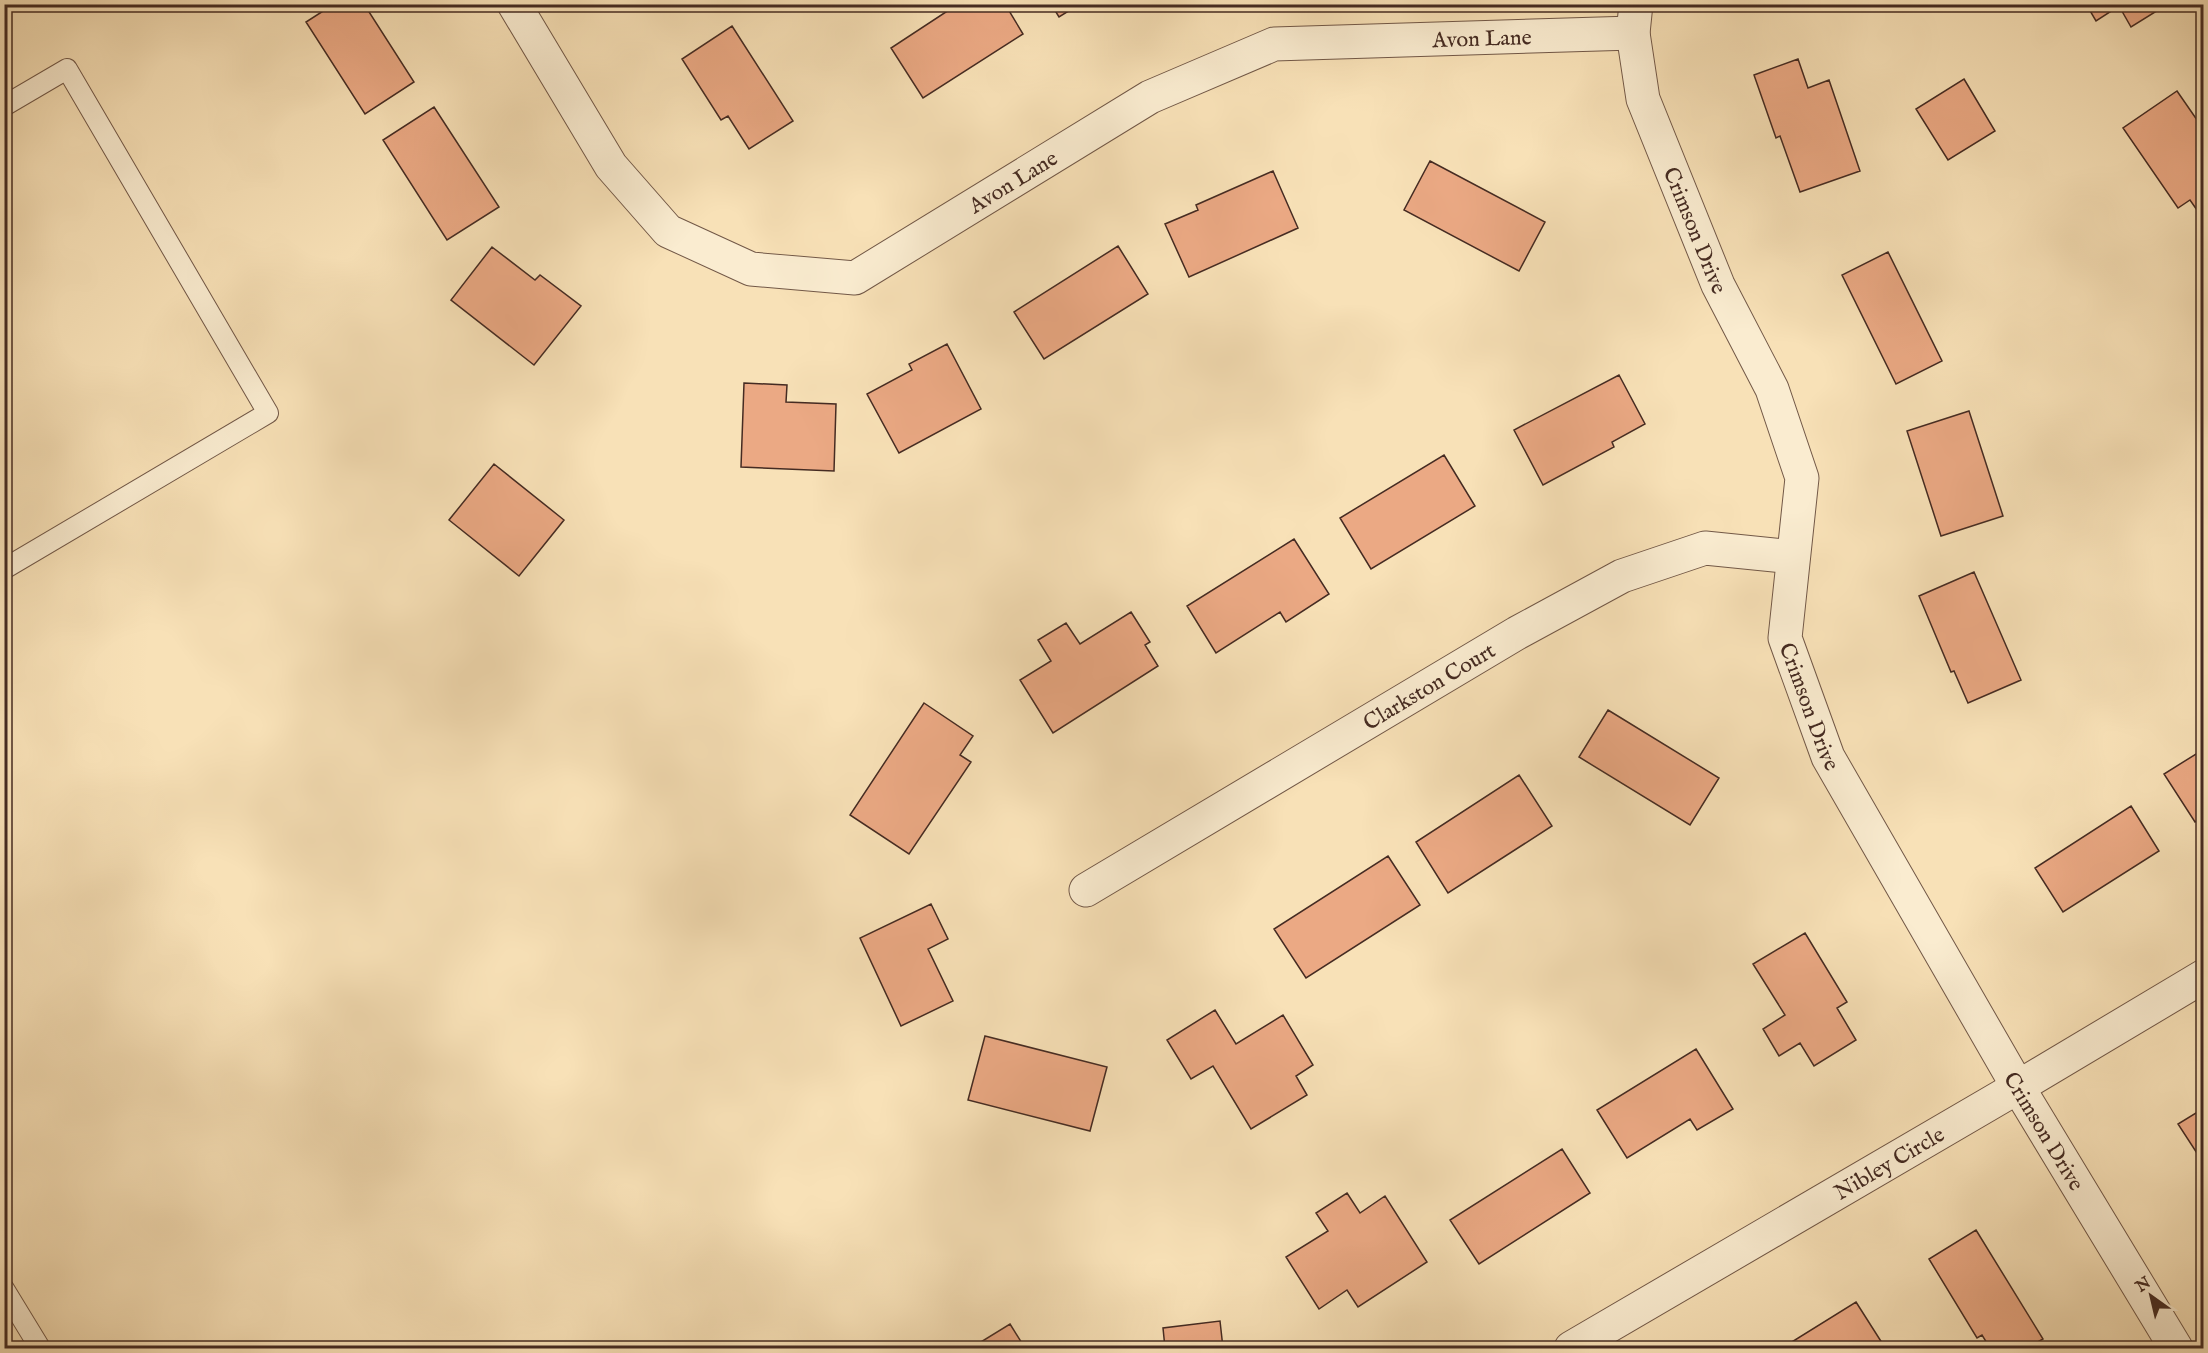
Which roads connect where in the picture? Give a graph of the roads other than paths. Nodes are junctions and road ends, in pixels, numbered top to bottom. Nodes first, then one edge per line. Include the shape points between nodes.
1 (514, 4) edge
2 (1635, 19) edge
3 (4, 106) edge
4 (1793, 557) junction
5 (4, 569) edge
6 (1086, 890) dead end
7 (2204, 976) edge
8 (2018, 1087) junction
9 (4, 1289) edge
10 (40, 1348) edge
11 (1571, 1348) edge
12 (2176, 1348) edge

1 - 2 street, Avon Lane via 611,166 668,231 750,269 855,278 1150,97 1274,44
2 - 4 street, Crimson Drive via 1643,99 1718,285 1772,389 1802,478
3 - 5 lane via 67,69 268,413
4 - 6 street, Clarkston Court via 1705,548 1623,576 1517,633
4 - 8 street, Crimson Drive via 1785,638 1828,757
7 - 8 street, Nibley Circle
8 - 11 street, Nibley Circle
8 - 12 street, Crimson Drive
9 - 10 lane

